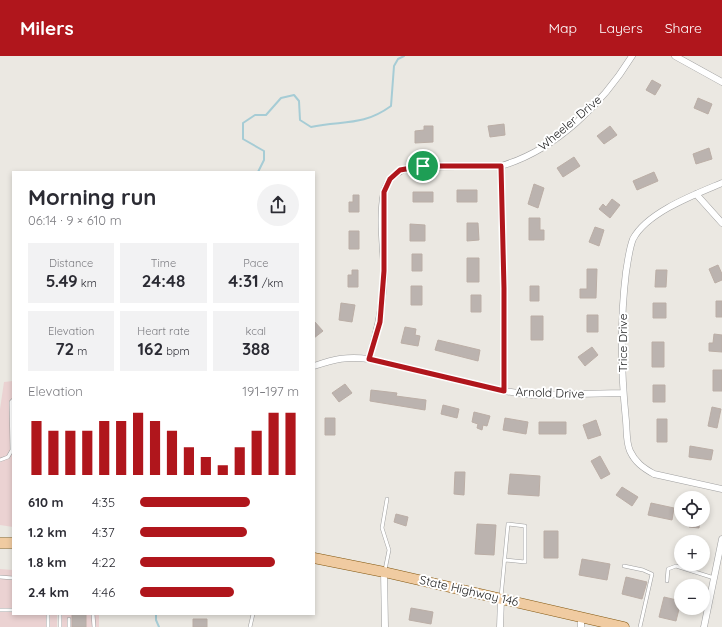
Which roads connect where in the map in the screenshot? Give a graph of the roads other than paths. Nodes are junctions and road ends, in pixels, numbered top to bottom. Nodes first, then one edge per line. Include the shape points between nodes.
1 (632, 56) edge
2 (675, 56) edge
3 (722, 82) edge
4 (501, 166) junction
5 (722, 183) edge
6 (696, 194) junction
7 (722, 223) edge
8 (369, 359) junction
9 (315, 366) edge
10 (504, 391) junction
11 (623, 393) junction
12 (12, 401) edge
13 (12, 418) edge
14 (0, 460) edge
15 (722, 490) edge
16 (387, 499) dead end
17 (722, 539) edge
18 (0, 543) edge
19 (12, 544) edge
20 (315, 558) edge
21 (505, 560) junction
22 (624, 566) dead end
23 (384, 572) junction
24 (0, 577) edge
25 (12, 578) edge
26 (714, 578) junction
27 (667, 582) dead end
28 (501, 598) junction
29 (0, 610) edge
30 (12, 610) edge
31 (48, 615) edge
32 (60, 615) edge
33 (93, 615) edge
34 (253, 615) edge
35 (69, 619) dead end
36 (581, 622) edge
37 (48, 627) edge
38 (60, 627) edge
39 (68, 627) edge
40 (94, 627) edge
41 (250, 627) edge
42 (385, 627) edge
43 (500, 627) edge
44 (624, 627) edge
45 (640, 627) edge
46 (704, 627) edge

1 - 4 street, Wheeler Drive via 617,80 572,125 536,152
2 - 3 street
4 - 8 street, Wheeler Drive via 411,167 400,170 390,179 384,192 384,271 380,322
4 - 10 street
5 - 6 street, Trice Drive
6 - 7 street
6 - 11 street, Trice Drive via 658,214 633,240 623,296
8 - 9 street, Arnold Drive via 349,357
8 - 10 street, Arnold Drive
10 - 11 street, Arnold Drive via 532,395
11 - 15 street, Trice Drive via 630,450 635,460 654,474
12 - 13 lane
13 - 14 lane via 12,450 8,457
16 - 23 lane via 382,532 389,555
17 - 26 street
18 - 19 main road
20 - 23 main road, State Highway 146
21 - 21 lane via 508,524 525,526 525,562
21 - 28 lane
22 - 45 lane via 652,574
23 - 28 main road, State Highway 146
23 - 42 street
24 - 25 lane
26 - 27 lane via 676,566 668,569
26 - 46 street
28 - 36 main road, State Highway 146
28 - 43 street
29 - 30 lane
31 - 37 lane
32 - 38 lane
33 - 40 lane
34 - 41 lane
35 - 39 lane
36 - 44 main road, State Highway 146

